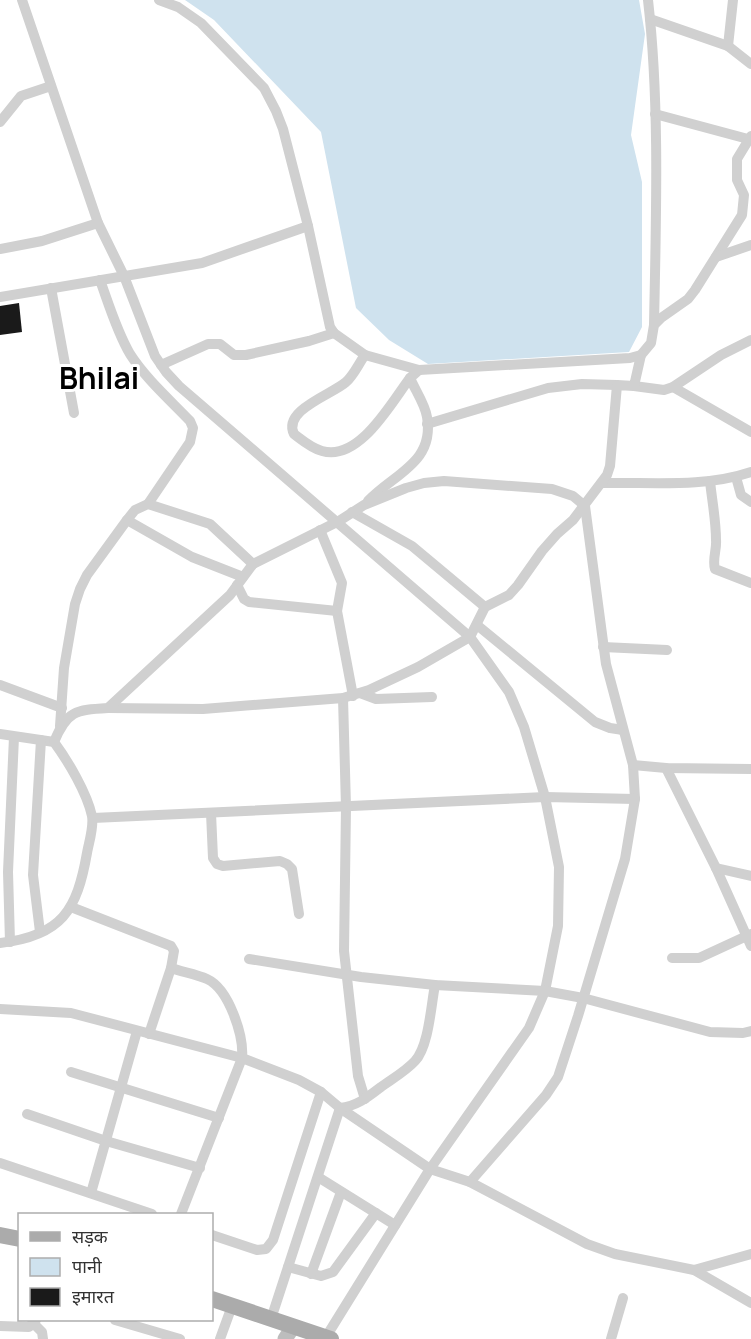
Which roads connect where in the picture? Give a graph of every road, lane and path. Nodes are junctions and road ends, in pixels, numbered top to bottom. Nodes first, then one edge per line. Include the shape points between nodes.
1 (22, 0) edge
2 (159, 0) edge
3 (648, 0) edge
4 (733, 0) edge
5 (650, 19) junction
6 (728, 46) junction
7 (751, 64) edge
8 (51, 86) junction
9 (655, 114) junction
10 (0, 122) edge
11 (750, 137) edge
12 (98, 223) junction
13 (308, 226) junction
14 (751, 245) edge
15 (0, 249) edge
16 (716, 257) junction
17 (124, 276) junction
18 (100, 280) junction
19 (51, 288) junction
20 (0, 297) edge
21 (654, 325) junction
22 (334, 333) junction
23 (751, 340) edge
24 (365, 355) junction
25 (641, 356) junction
26 (160, 365) junction
27 (419, 370) junction
28 (410, 378) junction
29 (617, 385) junction
30 (634, 386) junction
31 (673, 387) junction
32 (74, 413) dead end
33 (427, 424) junction
34 (751, 432) edge
35 (751, 472) edge
36 (736, 477) junction
37 (710, 481) junction
38 (602, 483) junction
39 (751, 502) edge
40 (148, 504) junction
41 (364, 505) junction
42 (585, 506) junction
43 (352, 512) junction
44 (127, 519) junction
45 (339, 522) junction
46 (320, 530) junction
47 (253, 564) junction
48 (240, 581) junction
49 (751, 584) edge
50 (485, 607) junction
51 (337, 611) junction
52 (477, 626) junction
53 (470, 637) junction
54 (603, 647) junction
55 (667, 650) dead end
56 (0, 685) edge
57 (352, 696) junction
58 (432, 697) dead end
59 (62, 708) junction
60 (108, 708) junction
61 (60, 726) junction
62 (623, 730) junction
63 (0, 734) edge
64 (15, 737) junction
65 (41, 740) junction
66 (54, 742) junction
67 (633, 765) junction
68 (666, 768) junction
69 (751, 769) edge
70 (545, 797) junction
71 (636, 799) junction
72 (346, 807) junction
73 (211, 813) junction
74 (93, 818) junction
75 (716, 868) junction
76 (751, 876) edge
77 (71, 907) junction
78 (299, 914) dead end
79 (40, 932) junction
80 (750, 939) edge
81 (5, 942) edge
82 (672, 958) dead end
83 (249, 959) dead end
84 (171, 968) junction
85 (348, 975) junction
86 (435, 985) junction
87 (545, 991) junction
88 (583, 998) junction
89 (0, 1009) edge
90 (751, 1030) edge
91 (137, 1031) junction
92 (149, 1034) junction
93 (242, 1058) junction
94 (71, 1072) dead end
95 (121, 1087) junction
96 (321, 1092) junction
97 (365, 1099) junction
98 (340, 1108) junction
99 (27, 1114) dead end
100 (219, 1118) junction
101 (106, 1141) junction
102 (0, 1162) edge
103 (200, 1168) junction
104 (430, 1168) junction
105 (318, 1177) junction
106 (470, 1182) junction
107 (341, 1192) junction
108 (91, 1193) junction
109 (146, 1213) edge
110 (182, 1213) edge
111 (376, 1213) junction
112 (395, 1225) junction
113 (0, 1235) edge
114 (213, 1235) edge
115 (18, 1239) edge
116 (751, 1254) edge
117 (288, 1267) junction
118 (694, 1270) junction
119 (310, 1274) junction
120 (623, 1298) dead end
121 (213, 1299) edge
122 (751, 1303) edge
123 (232, 1306) junction
124 (271, 1319) junction
125 (118, 1321) edge
126 (35, 1322) edge
127 (0, 1326) edge
128 (289, 1333) edge
129 (319, 1337) edge
130 (43, 1339) edge
131 (180, 1339) edge
132 (220, 1339) edge
133 (611, 1339) edge

1 - 8 street
2 - 13 street via 191,15 264,88 283,129
3 - 5 street
4 - 6 street
5 - 6 street
5 - 9 street
6 - 7 street
8 - 10 street via 21,96
8 - 12 street
9 - 11 street
9 - 21 street
11 - 16 street via 737,159 737,180 744,195 742,215
12 - 15 street via 42,241
12 - 17 street
13 - 17 street via 202,263
13 - 22 street via 327,320
14 - 16 street
16 - 21 street via 688,299
17 - 18 street
17 - 26 street
18 - 19 street
18 - 40 street via 130,354 194,428 190,442
19 - 20 street
19 - 32 street
21 - 25 street via 651,343
22 - 24 street
22 - 26 street via 246,356 234,355 220,344 208,344
23 - 31 street
24 - 27 street
24 - 28 street via 349,379 296,416 292,423 294,434 321,451 345,451 363,440
25 - 27 street
25 - 30 street
26 - 45 street via 179,386
27 - 28 street
28 - 33 street
29 - 30 street
29 - 33 street via 548,388
29 - 38 street via 610,466
30 - 31 street via 664,390
31 - 34 street
33 - 41 street via 423,451 417,462
35 - 36 street
36 - 37 street
36 - 39 street via 741,495
37 - 38 street
37 - 49 street via 717,547 715,569
38 - 42 street
40 - 44 street
40 - 47 street via 210,525
41 - 42 street via 406,488 444,481 552,489 563,491
41 - 43 street
42 - 50 street via 542,551 509,595
42 - 54 street
43 - 45 street
43 - 50 street via 412,546
44 - 48 street
44 - 59 street via 80,589 64,668
45 - 46 street
45 - 53 street
46 - 47 street
46 - 51 street via 342,583
47 - 48 street
48 - 51 street via 242,596 249,602
48 - 60 street via 209,615
50 - 52 street
51 - 57 street
52 - 53 street
52 - 62 street via 595,722
53 - 57 street via 418,667
53 - 70 street via 517,709
54 - 55 street
54 - 62 street
56 - 59 street
57 - 58 street
57 - 60 street via 203,709
57 - 72 street
59 - 61 street
60 - 61 street via 70,714
61 - 66 street
62 - 67 street
63 - 64 street
64 - 65 street
64 - 81 street
65 - 66 street
65 - 79 street via 33,875
66 - 74 street
67 - 68 street
67 - 71 street
68 - 69 street
68 - 75 street
70 - 71 street
70 - 72 street
70 - 87 street via 559,867 558,926
71 - 88 street via 625,859
72 - 73 street
72 - 85 street via 343,923
73 - 74 street
73 - 78 street via 213,858 217,864 287,864 292,869
74 - 77 street via 82,883
75 - 76 street
75 - 80 street
77 - 79 street via 65,916
77 - 84 street via 171,946
79 - 81 street
80 - 82 street via 699,958
83 - 85 street
84 - 92 street
84 - 93 street via 218,986 238,1026
85 - 86 street
85 - 97 street via 358,1076
86 - 87 street
86 - 97 street via 421,1052 415,1061
87 - 88 street
87 - 104 street via 521,1041
88 - 90 street via 710,1032
88 - 106 street via 558,1077
89 - 91 street via 64,1012
91 - 92 street
91 - 95 street
92 - 93 street
93 - 96 street
93 - 100 street
94 - 95 street
95 - 100 street
95 - 101 street
96 - 98 street
96 - 114 street via 273,1240 266,1249 256,1250
97 - 98 street via 352,1107
98 - 104 street
98 - 105 street
99 - 101 street
100 - 103 street
101 - 103 street
101 - 108 street
102 - 108 street
103 - 110 street
104 - 106 street
104 - 112 street
105 - 107 street
105 - 117 street
106 - 118 street via 587,1244 615,1254
107 - 111 street
107 - 119 street
108 - 109 street
111 - 112 street
111 - 119 street via 333,1272
112 - 129 street
113 - 115 main road
116 - 118 street
117 - 119 street
117 - 124 street
118 - 122 street
120 - 133 street
121 - 123 main road
123 - 124 main road
123 - 132 street
124 - 128 main road
125 - 131 street
126 - 127 street via 29,1327
126 - 130 street
128 - 129 main road

